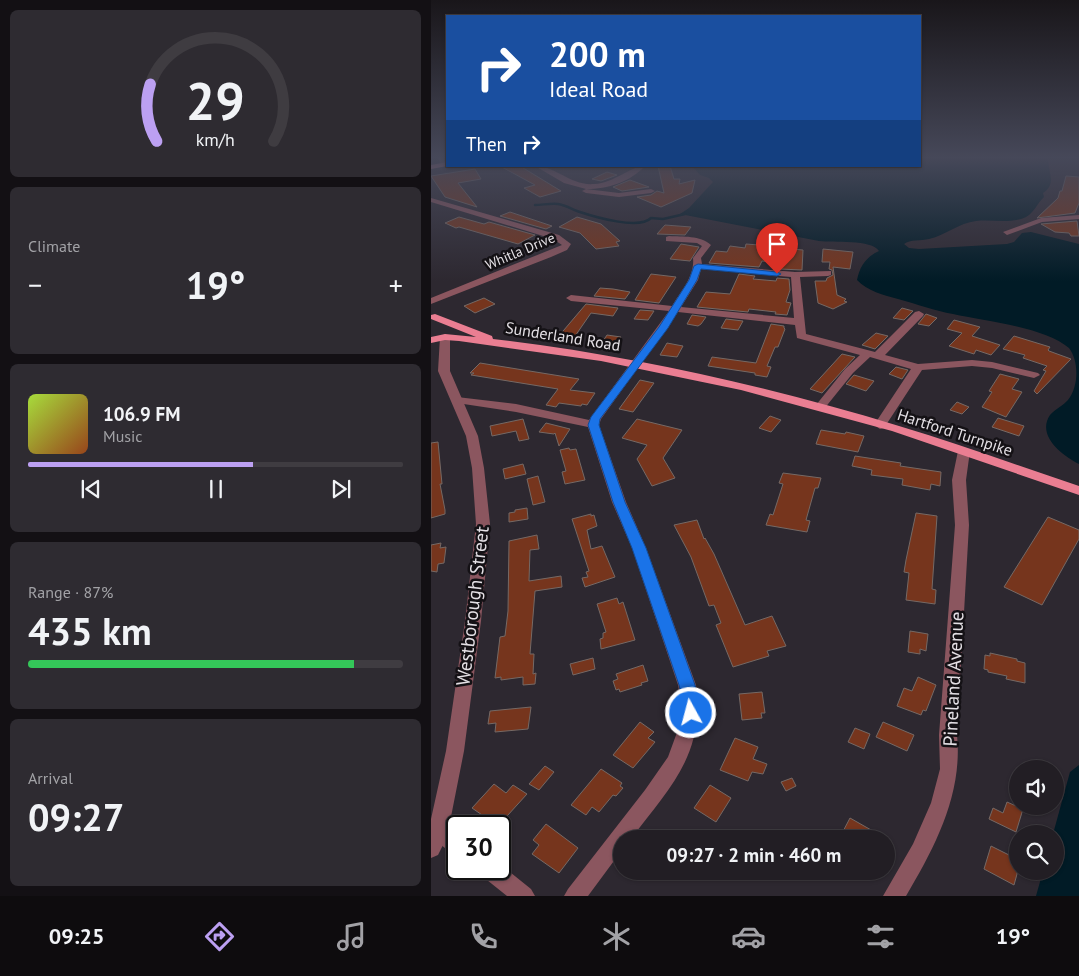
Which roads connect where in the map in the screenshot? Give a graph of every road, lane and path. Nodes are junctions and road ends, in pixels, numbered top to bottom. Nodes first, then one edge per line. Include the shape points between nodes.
1 (431, 200) edge
2 (1079, 217) edge
3 (1007, 232) dead end
4 (669, 239) dead end
5 (698, 266) junction
6 (829, 273) dead end
7 (795, 275) junction
8 (571, 298) dead end
9 (431, 301) edge
10 (674, 309) junction
11 (919, 314) dead end
12 (433, 316) edge
13 (799, 322) junction
14 (436, 337) edge
15 (495, 342) junction
16 (873, 355) junction
17 (637, 365) junction
18 (918, 367) junction
19 (1034, 375) dead end
20 (457, 400) junction
21 (820, 407) junction
22 (593, 425) junction
23 (880, 425) junction
24 (964, 451) junction
25 (1079, 492) edge
26 (435, 839) edge
27 (503, 880) edge
28 (524, 896) edge
29 (575, 896) edge
30 (894, 896) edge

1 - 9 street, Whitla Drive via 556,237 567,244 548,256
2 - 3 street via 1041,220
4 - 5 street via 707,244 697,258
5 - 7 street
5 - 10 street
6 - 7 street
7 - 13 street
8 - 10 street
10 - 13 street
10 - 17 street
11 - 16 street
12 - 14 main road via 442,326
12 - 15 main road
13 - 16 street via 801,336
14 - 15 main road, Sunderland Road
14 - 20 street, Westborough Street via 444,371
15 - 17 main road, Sunderland Road
16 - 18 street
16 - 21 street via 849,371
17 - 21 main road, Sunderland Road
17 - 22 street
18 - 19 street via 972,363
18 - 23 street
20 - 22 street via 530,410
20 - 26 street, Westborough Street via 472,436 483,524 455,752
21 - 23 main road, Hartford Turnpike
22 - 29 street via 687,685 691,713 682,750 665,780
23 - 24 main road, Hartford Turnpike
24 - 25 main road, Hartford Turnpike
24 - 30 street, Pineland Avenue via 959,480 962,525 949,767 933,825
27 - 28 street

